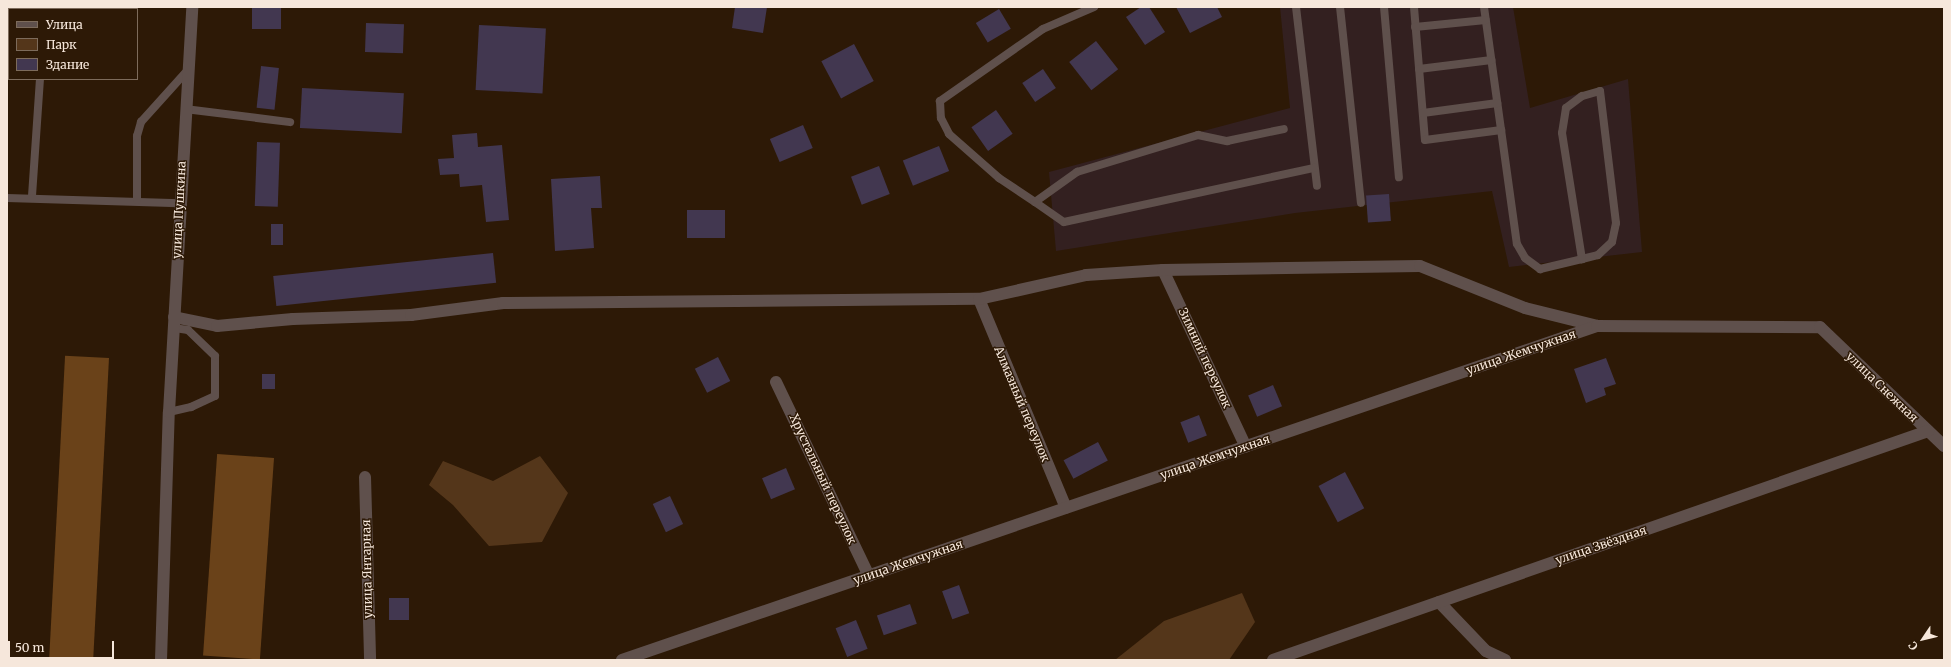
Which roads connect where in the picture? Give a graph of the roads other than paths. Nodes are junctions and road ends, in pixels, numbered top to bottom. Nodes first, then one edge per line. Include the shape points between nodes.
1 (192, 7) edge
2 (1094, 7) edge
3 (1296, 7) edge
4 (1340, 7) edge
5 (1384, 7) edge
6 (1414, 7) edge
7 (1484, 7) edge
8 (1486, 20) junction
9 (1415, 27) junction
10 (1491, 60) junction
11 (1419, 69) junction
12 (187, 71) junction
13 (40, 80) edge
14 (1497, 103) junction
15 (185, 109) junction
16 (1423, 113) junction
17 (290, 122) dead end
18 (1284, 129) dead end
19 (1501, 130) junction
20 (1314, 168) junction
21 (1399, 177) dead end
22 (1316, 186) dead end
23 (32, 196) junction
24 (7, 198) edge
25 (137, 200) junction
26 (1035, 202) junction
27 (180, 203) junction
28 (1361, 203) dead end
29 (1582, 259) junction
30 (1163, 270) junction
31 (979, 299) junction
32 (173, 323) junction
33 (1597, 326) junction
34 (1820, 327) joint
35 (776, 382) dead end
36 (169, 412) junction
37 (1928, 431) junction
38 (1246, 446) junction
39 (1944, 446) edge
40 (365, 477) dead end
41 (1066, 508) junction
42 (869, 576) junction
43 (1439, 602) junction
44 (161, 660) edge
45 (370, 660) edge
46 (622, 660) edge
47 (1273, 660) edge
48 (1505, 660) edge

1 - 12 street, улица Пушкина
2 - 26 lane via 1043,29 940,101 942,118 949,134 999,178
3 - 20 lane
4 - 28 lane
5 - 21 lane
6 - 9 lane
7 - 8 lane
8 - 9 lane
8 - 10 lane
9 - 11 lane
10 - 11 lane
10 - 14 lane
11 - 16 lane
12 - 15 street, улица Пушкина
12 - 25 lane via 148,110 141,122 137,136
13 - 23 lane
14 - 16 lane
14 - 19 lane
15 - 17 lane
15 - 27 street, улица Пушкина
16 - 19 lane via 1425,140
18 - 26 lane via 1227,141 1198,135 1077,172
19 - 29 lane via 1517,244 1525,258 1540,269
20 - 22 lane
20 - 26 lane via 1064,222
23 - 24 lane
23 - 25 lane via 56,201
25 - 27 lane
27 - 32 street, улица Пушкина
29 - 29 lane via 1562,133 1566,108 1582,96 1600,91 1616,223 1612,242 1598,255
30 - 31 street via 1086,275
30 - 33 street via 1420,266 1525,308
30 - 38 street, Зимний переулок
31 - 32 street via 503,303 412,315 293,319 217,326
31 - 41 street, Алмазный переулок
32 - 36 street, улица Пушкина
32 - 36 lane via 188,330 215,356 216,396 191,408
33 - 34 street, улица Жемчужная
33 - 38 street, улица Жемчужная
34 - 37 street, улица Снежная
35 - 42 street, Хрустальный переулок
36 - 44 street, улица Пушкина
37 - 39 street, улица Снежная
37 - 43 street, улица Звёздная
38 - 41 street, улица Жемчужная
40 - 45 street, улица Янтарная
41 - 42 street, улица Жемчужная
42 - 46 street, улица Жемчужная
43 - 47 street, улица Звёздная
43 - 48 street via 1486,651

